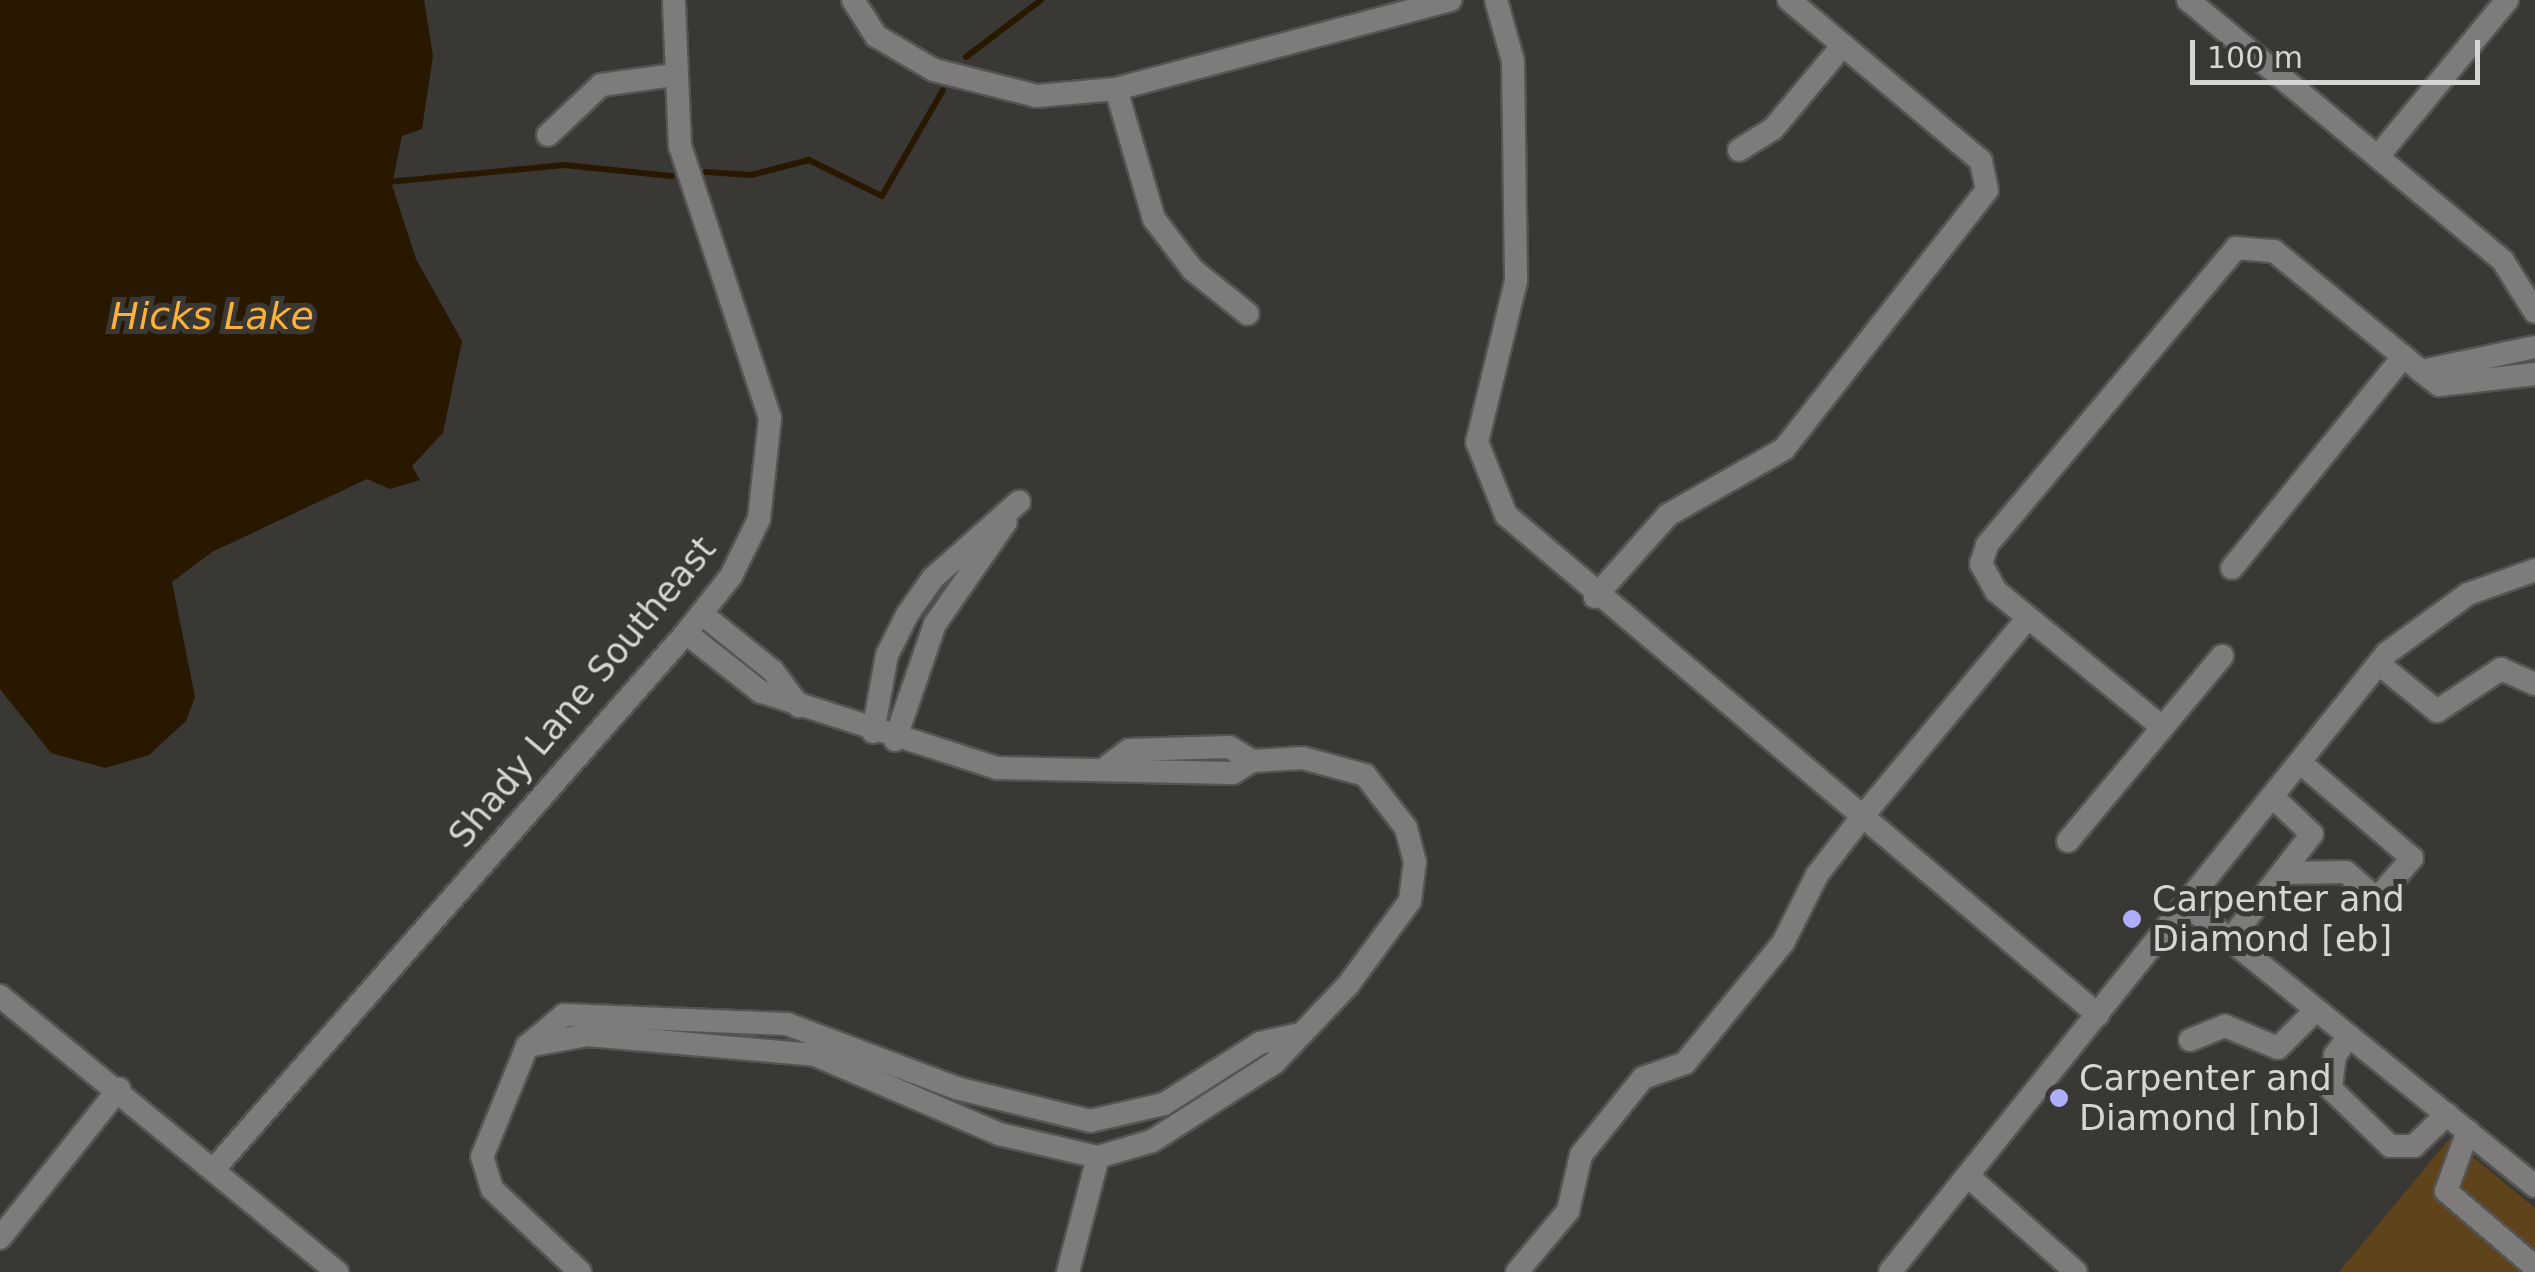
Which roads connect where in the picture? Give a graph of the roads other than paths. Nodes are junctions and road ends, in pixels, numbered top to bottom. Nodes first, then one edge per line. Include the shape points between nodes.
1 (674, 0) edge
2 (852, 0) edge
3 (1450, 0) edge
4 (1496, 0) edge
5 (1789, 0) edge
6 (2189, 0) edge
7 (2507, 0) edge
8 (1843, 45) junction
9 (674, 75) junction
10 (1116, 88) junction
11 (548, 135) dead end
12 (1739, 150) dead end
13 (2380, 154) junction
14 (2535, 312) edge
15 (1248, 314) dead end
16 (2535, 347) edge
17 (2412, 364) junction
18 (2535, 374) edge
19 (2232, 568) dead end
20 (2535, 570) edge
21 (1595, 597) junction
22 (702, 614) junction
23 (2028, 618) junction
24 (686, 633) junction
25 (2222, 656) dead end
26 (2378, 664) junction
27 (2535, 684) edge
28 (799, 706) junction
29 (2162, 728) junction
30 (884, 736) junction
31 (2303, 765) junction
32 (2276, 799) junction
33 (1862, 816) junction
34 (2068, 840) dead end
35 (2284, 873) junction
36 (2188, 906) junction
37 (2230, 940) junction
38 (0, 996) edge
39 (2316, 1010) junction
40 (695, 1015) junction
41 (2098, 1015) junction
42 (1294, 1036) junction
43 (2349, 1036) junction
44 (2190, 1040) dead end
45 (694, 1042) junction
46 (527, 1046) junction
47 (119, 1089) junction
48 (2448, 1114) junction
49 (2468, 1130) junction
50 (1098, 1157) junction
51 (214, 1169) junction
52 (2531, 1175) edge
53 (1968, 1176) junction
54 (0, 1238) edge
55 (2535, 1267) edge
56 (337, 1272) edge
57 (580, 1272) edge
58 (1068, 1272) edge
59 (1517, 1272) edge
60 (1890, 1272) edge
61 (2076, 1272) edge

1 - 9 street, Shady Lane Southeast
2 - 10 street via 876,36 972,86 1036,96
3 - 10 street
4 - 21 street via 1513,61 1516,281 1477,442 1522,537
5 - 8 street
6 - 13 street
7 - 13 street
8 - 12 street via 1773,129
8 - 21 street via 1981,161 1981,206 1784,448 1668,515
9 - 11 street via 601,86
9 - 22 street, Shady Lane Southeast via 684,158 770,418 759,519
10 - 15 street via 1154,219 1194,270
13 - 14 street via 2520,277
16 - 17 street
17 - 18 street via 2439,385
17 - 19 street
17 - 23 street via 2274,252 2236,248 1987,545 1984,576
20 - 26 street via 2468,594
21 - 33 street
22 - 24 street, Shady Lane Southeast
22 - 28 street via 773,671
23 - 29 street
23 - 33 street
24 - 28 street via 761,692
24 - 51 street, Shady Lane Southeast
25 - 29 street
26 - 27 street via 2436,711 2501,669
26 - 31 street
28 - 30 street
29 - 34 street
30 - 30 street via 935,624 1019,502 933,578 907,616 887,655
30 - 42 street via 998,768 1109,764 1129,750 1229,747 1252,762 1304,758 1365,775 1406,828 1416,862 1410,901
31 - 32 street
31 - 35 street via 2412,858 2377,900 2346,872
32 - 35 street via 2312,834
32 - 36 street
33 - 41 street
33 - 59 street via 1817,875 1783,944 1685,1063 1643,1078 1581,1155 1568,1212
35 - 37 street
36 - 37 street
36 - 41 street
37 - 39 street
38 - 47 street
39 - 43 street
39 - 44 street via 2278,1048 2225,1026
40 - 42 street via 787,1024 974,1093 1090,1122 1164,1104 1260,1043
40 - 45 street
40 - 46 street via 588,1010 540,1026
41 - 53 street
42 - 50 street via 1274,1063 1152,1140
43 - 48 street
43 - 48 street via 2335,1055 2332,1089 2390,1146 2414,1146
45 - 46 street via 588,1035
45 - 50 street via 815,1055 998,1134
46 - 57 street via 482,1157 492,1189
47 - 51 street
47 - 54 street
48 - 49 street
49 - 52 street
49 - 55 street via 2446,1191
50 - 58 street
51 - 56 street
53 - 60 street
53 - 61 street

